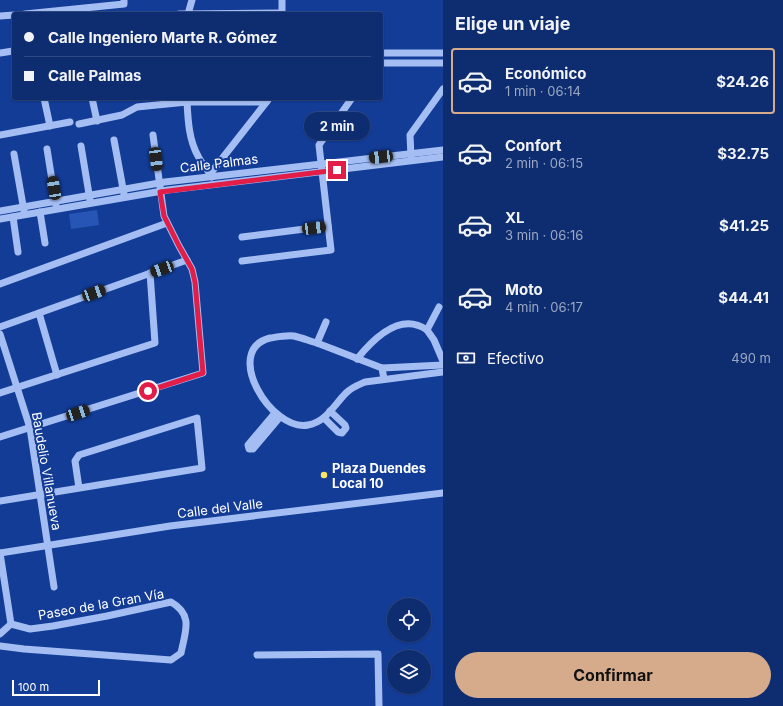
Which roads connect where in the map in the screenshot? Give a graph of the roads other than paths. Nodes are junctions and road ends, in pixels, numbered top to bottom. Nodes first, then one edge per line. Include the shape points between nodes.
1 (192, 0) edge
2 (282, 0) edge
3 (124, 2) edge
4 (42, 12) edge
5 (189, 12) edge
6 (282, 12) edge
7 (12, 15) edge
8 (0, 16) edge
9 (12, 50) edge
10 (0, 53) edge
11 (383, 53) edge
12 (443, 53) edge
13 (383, 62) edge
14 (443, 63) edge
15 (443, 89) edge
16 (44, 100) edge
17 (92, 100) edge
18 (268, 100) edge
19 (351, 100) edge
20 (187, 102) junction
21 (97, 121) junction
22 (70, 122) dead end
23 (79, 124) dead end
24 (50, 126) junction
25 (0, 135) edge
26 (153, 135) dead end
27 (114, 140) dead end
28 (81, 146) dead end
29 (47, 149) dead end
30 (443, 150) edge
31 (14, 154) dead end
32 (412, 157) junction
33 (443, 157) edge
34 (321, 164) junction
35 (322, 172) junction
36 (211, 175) junction
37 (159, 183) junction
38 (216, 184) junction
39 (123, 190) junction
40 (160, 192) junction
41 (89, 196) junction
42 (124, 199) junction
43 (56, 202) junction
44 (90, 204) junction
45 (23, 207) junction
46 (57, 210) junction
47 (0, 211) edge
48 (40, 212) junction
49 (24, 215) junction
50 (12, 217) junction
51 (0, 219) edge
52 (168, 223) junction
53 (328, 226) junction
54 (242, 237) dead end
55 (45, 243) dead end
56 (18, 252) dead end
57 (187, 260) junction
58 (242, 261) dead end
59 (150, 273) junction
60 (0, 284) edge
61 (439, 307) dead end
62 (39, 313) junction
63 (326, 322) dead end
64 (0, 327) edge
65 (427, 330) junction
66 (0, 334) edge
67 (317, 343) junction
68 (357, 358) junction
69 (443, 361) edge
70 (443, 365) edge
71 (382, 368) junction
72 (443, 372) edge
73 (57, 375) junction
74 (384, 379) junction
75 (17, 388) junction
76 (0, 393) edge
77 (330, 411) junction
78 (278, 415) junction
79 (324, 418) junction
80 (30, 428) junction
81 (264, 430) dead end
82 (0, 437) edge
83 (79, 488) junction
84 (443, 493) edge
85 (39, 495) junction
86 (0, 501) edge
87 (48, 544) junction
88 (0, 553) edge
89 (54, 587) dead end
90 (11, 624) junction
91 (0, 634) edge
92 (0, 646) edge
93 (257, 655) dead end
94 (379, 706) edge

1 - 5 street
2 - 6 street
3 - 4 street
7 - 8 street
9 - 10 street
11 - 12 street
13 - 14 street
15 - 32 street via 410,135
16 - 24 street
17 - 21 street
18 - 20 street
18 - 36 street
19 - 34 street via 319,145
20 - 21 street via 137,107 122,115
20 - 36 street via 189,132 193,146
21 - 23 street
22 - 24 street
24 - 25 street
26 - 37 street
27 - 39 street
28 - 41 street
29 - 43 street
30 - 32 street, Calle Palmas
31 - 45 street
32 - 33 street, Calle Palmas
32 - 34 street, Calle Palmas
32 - 35 street, Calle Palmas
34 - 35 street
34 - 36 street, Calle Palmas
35 - 38 street, Calle Palmas
35 - 53 street
36 - 37 street, Calle Palmas
36 - 38 street
37 - 39 street, Calle Palmas
37 - 40 street
38 - 40 street, Calle Palmas
39 - 41 street, Calle Palmas
39 - 42 street
40 - 42 street, Calle Palmas
40 - 52 street via 164,216
41 - 43 street, Calle Palmas
41 - 44 street
42 - 44 street, Calle Palmas
43 - 45 street, Calle Palmas
43 - 46 street
44 - 46 street, Calle Palmas
45 - 47 street, Calle Palmas
45 - 49 street
46 - 48 street, Calle Palmas
48 - 49 street, Calle Palmas
48 - 55 street
49 - 50 street, Calle Palmas
50 - 51 street, Calle Palmas
50 - 56 street
52 - 57 street
52 - 60 street
53 - 54 street
53 - 58 street via 331,250
57 - 59 street
57 - 80 street via 195,282 203,373
59 - 62 street
59 - 73 street via 155,343
61 - 65 street
62 - 64 street
62 - 73 street
63 - 67 street
65 - 68 street via 415,323 404,323 374,339
65 - 69 street
66 - 75 street, Baudelio Villanueva
67 - 68 street
67 - 78 street via 293,336 278,336 264,340 255,347 250,357 249,368 253,380 258,391
68 - 71 street
70 - 71 street
71 - 74 street
72 - 74 street
73 - 75 street
74 - 77 street via 355,386
75 - 76 street
75 - 80 street, Baudelio Villanueva
77 - 79 street
77 - 79 street via 345,425 345,431 338,432
78 - 79 street via 296,425 307,425
78 - 81 street
80 - 82 street
80 - 85 street, Baudelio Villanueva
83 - 83 street via 75,461 79,455 197,418 202,468
83 - 85 street
84 - 87 street, Calle del Valle via 170,526
85 - 86 street
85 - 87 street, Baudelio Villanueva
87 - 88 street, Calle del Valle
87 - 89 street, Baudelio Villanueva
88 - 90 street
90 - 91 street
90 - 92 street, Paseo de la Gran Vía via 30,629 53,626 171,602 183,611 186,618 181,653 171,660
93 - 94 street via 378,654

